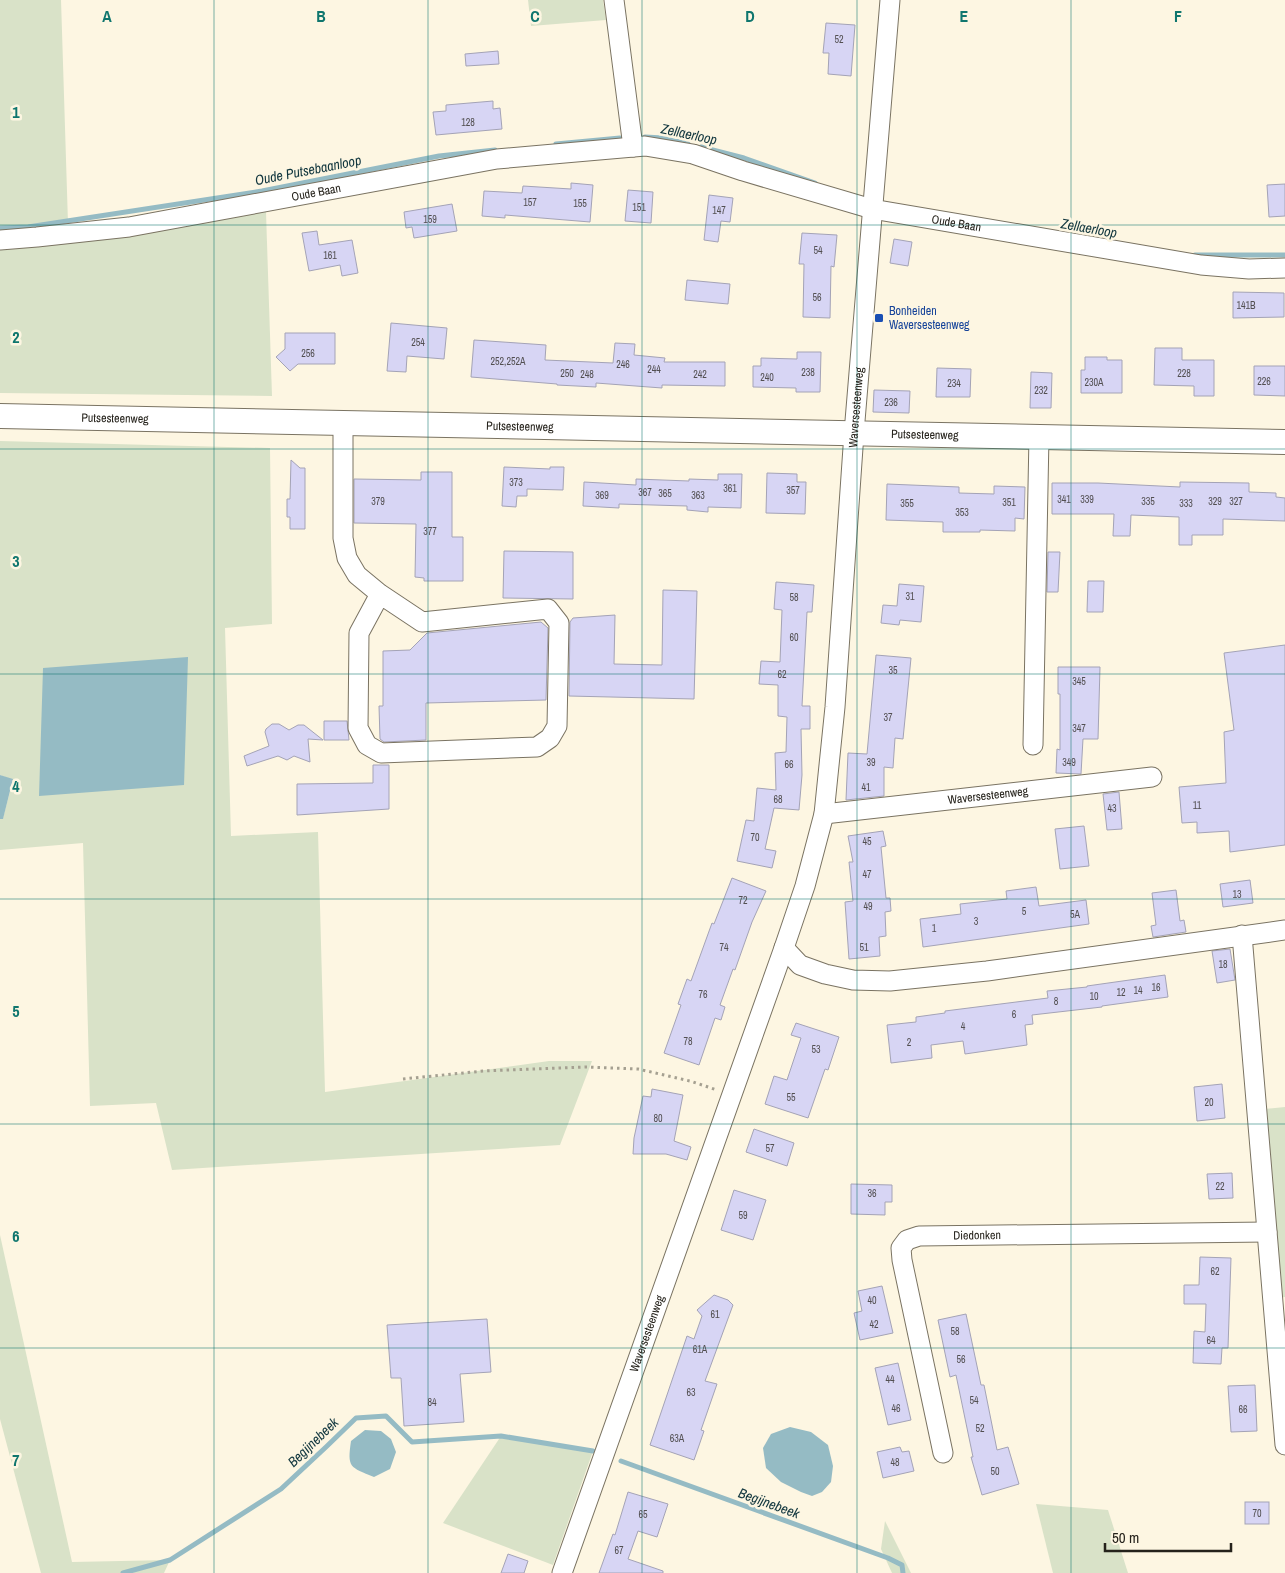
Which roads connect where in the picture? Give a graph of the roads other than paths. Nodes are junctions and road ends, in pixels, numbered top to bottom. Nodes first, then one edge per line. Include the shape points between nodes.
1 (614, 0) edge
2 (890, 0) edge
3 (632, 147) junction
4 (872, 209) junction
5 (0, 240) edge
6 (1285, 268) edge
7 (0, 416) edge
8 (343, 423) junction
9 (854, 433) junction
10 (1039, 436) junction
11 (1285, 442) edge
12 (380, 594) junction
13 (1033, 745) dead end
14 (1152, 777) dead end
15 (824, 814) junction
16 (1285, 930) edge
17 (1242, 935) junction
18 (784, 948) junction
19 (1267, 1232) junction
20 (1285, 1445) edge
21 (943, 1453) dead end
22 (562, 1573) edge

1 - 3 street
2 - 4 street, Waversesteenweg
3 - 4 street, Oude Baan via 693,154
3 - 5 street, Oude Baan via 497,159 129,227
4 - 6 street, Oude Baan via 1201,266
4 - 9 street, Waversesteenweg
7 - 8 main road, Putsesteenweg
8 - 9 main road, Putsesteenweg
8 - 12 street via 343,538 347,558 357,575
9 - 10 main road, Putsesteenweg
9 - 15 street, Waversesteenweg via 835,707
10 - 11 main road, Putsesteenweg
10 - 13 street
12 - 12 street via 422,622 548,609 559,623 557,726 550,738 536,747 381,753 367,746 358,728 359,633
14 - 15 street, Waversesteenweg
15 - 18 street, Waversesteenweg
16 - 17 street
17 - 18 street via 987,971 890,981 853,980 825,974 800,965
17 - 19 street
18 - 22 street, Waversesteenweg
19 - 20 street
19 - 21 street, Diedonken via 919,1236 907,1240 901,1248 902,1260

